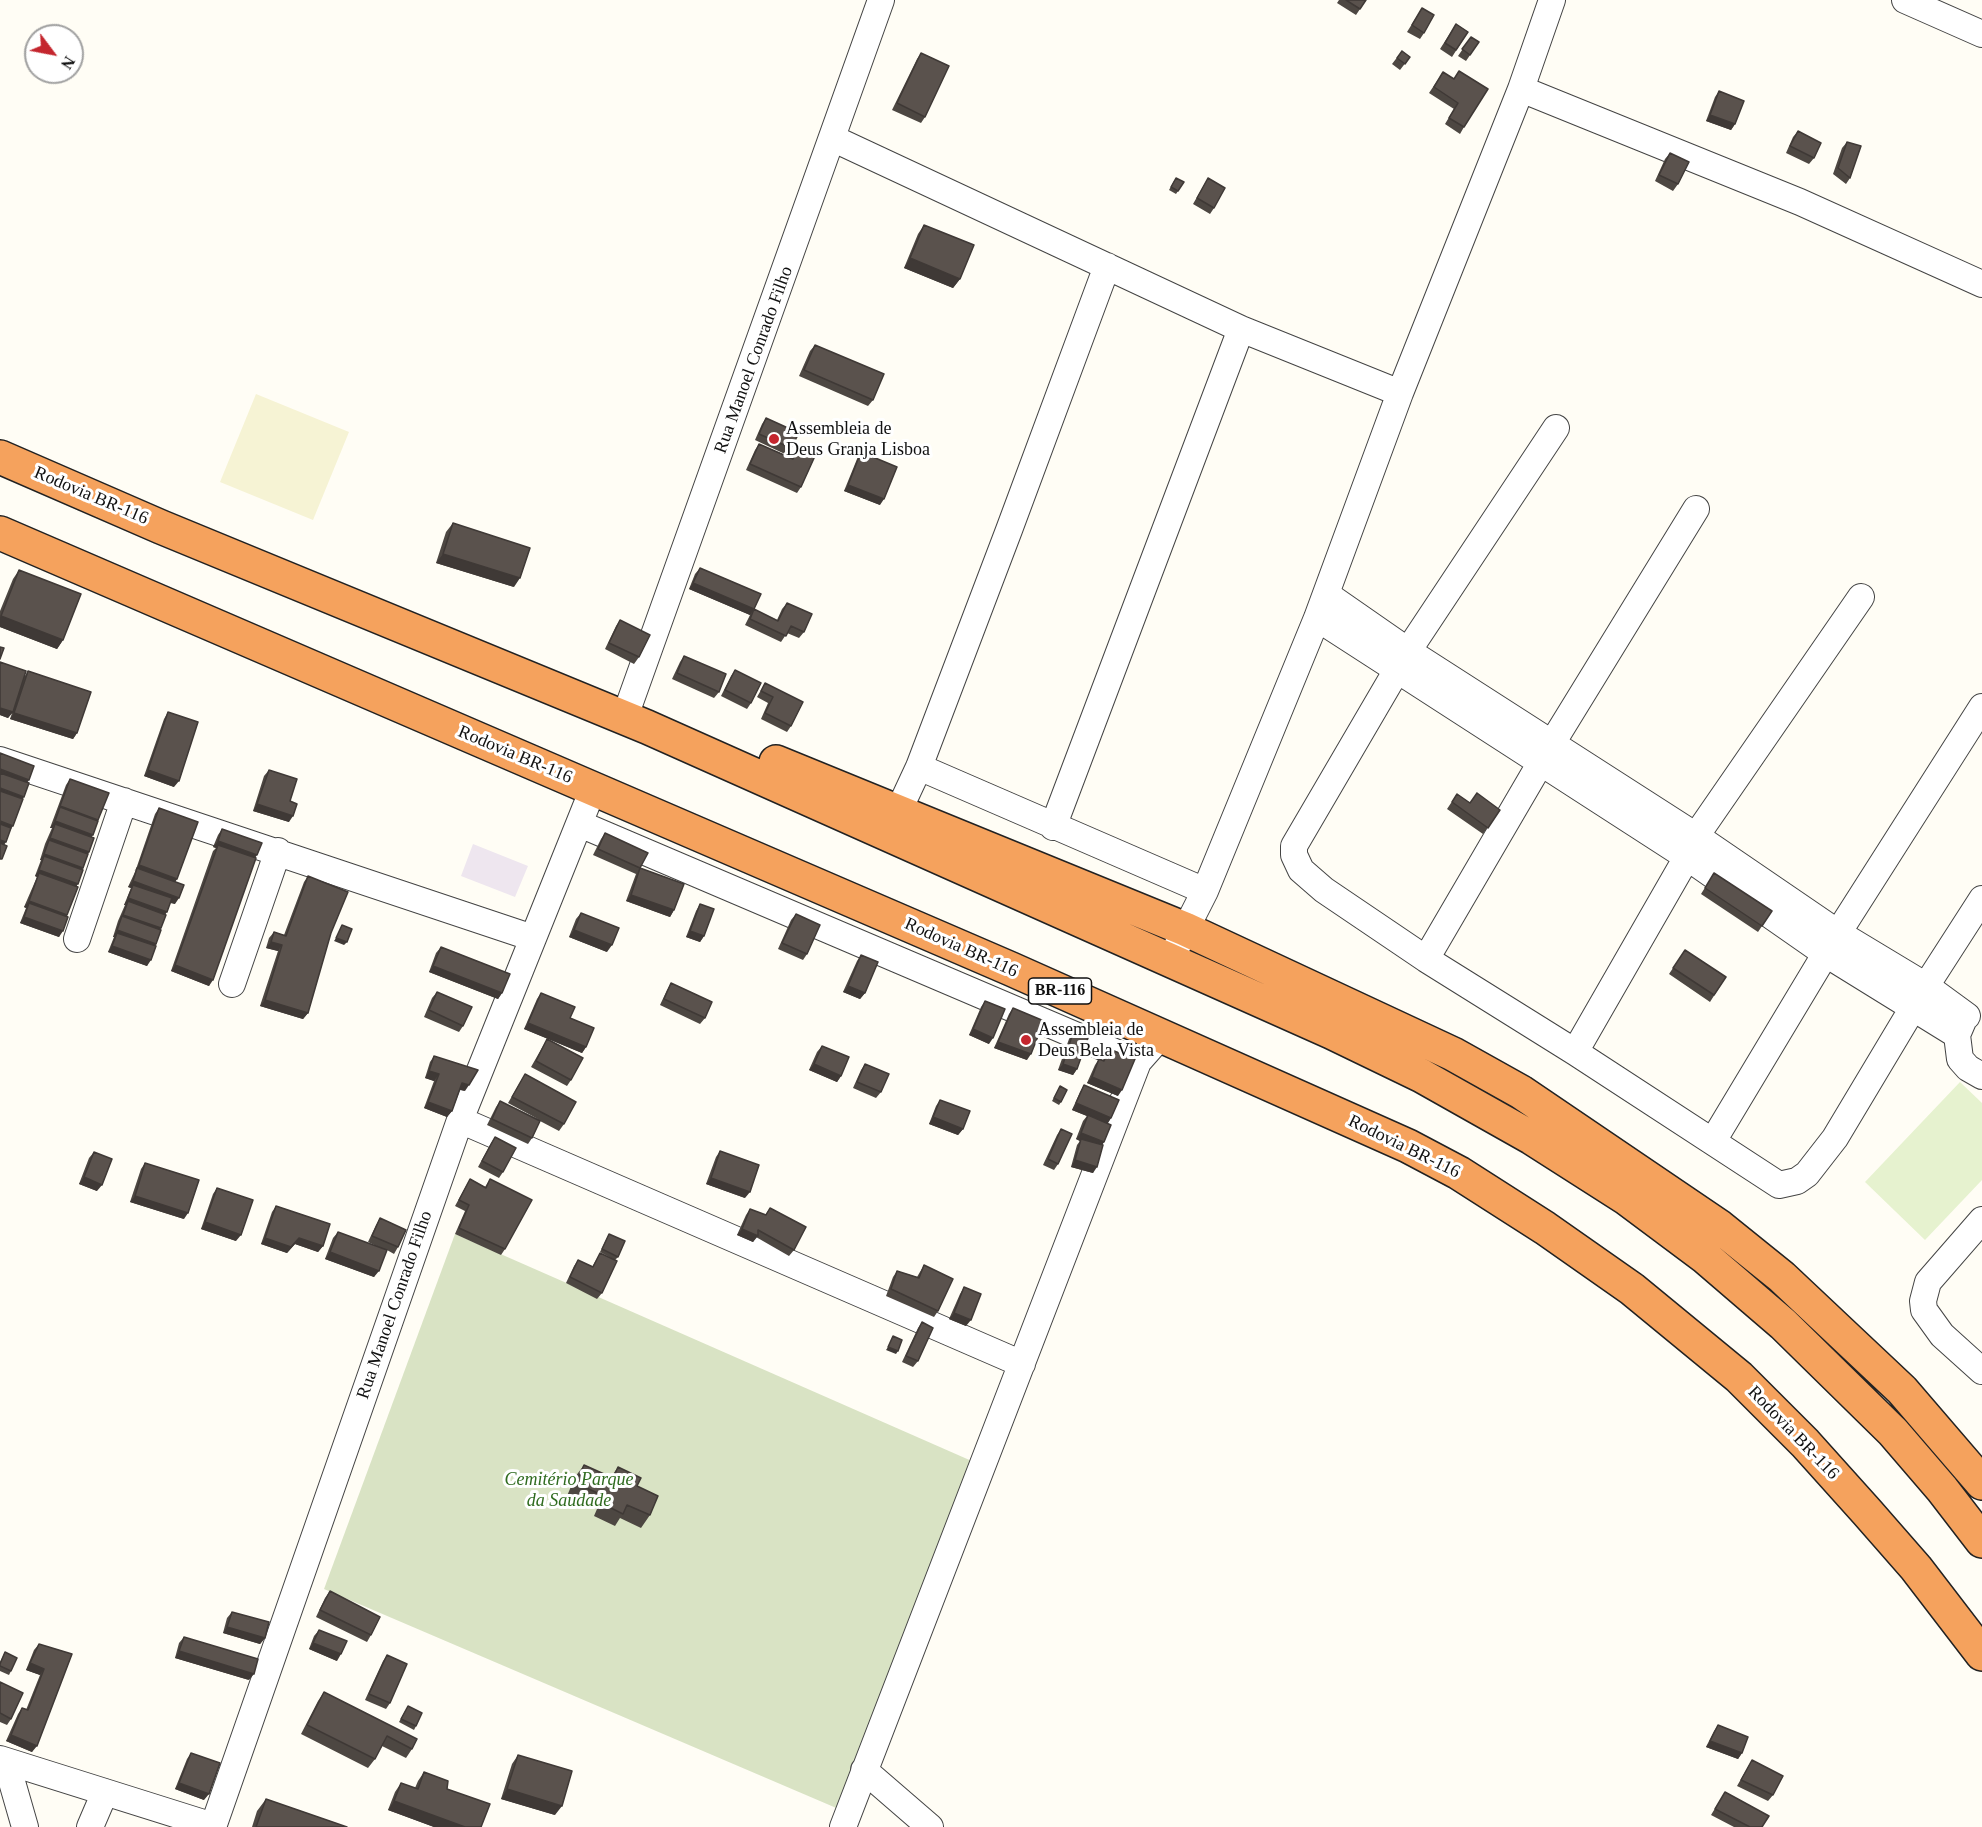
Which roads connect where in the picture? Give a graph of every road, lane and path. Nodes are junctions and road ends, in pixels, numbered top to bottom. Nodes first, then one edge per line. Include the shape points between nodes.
1 (881, 0) edge
2 (1552, 0) edge
3 (1905, 0) edge
4 (1982, 34) edge
5 (1521, 89) junction
6 (832, 138) junction
7 (1107, 266) junction
8 (1982, 285) edge
9 (1241, 329) junction
10 (1400, 393) junction
11 (1556, 428) dead end
12 (0, 457) edge
13 (1696, 509) dead end
14 (0, 533) edge
15 (1326, 594) junction
16 (1861, 597) dead end
17 (1317, 618) junction
18 (1403, 661) junction
19 (1982, 707) edge
20 (635, 723) junction
21 (1547, 755) junction
22 (0, 760) edge
23 (919, 766) junction
24 (593, 789) junction
25 (124, 801) junction
26 (900, 810) junction
27 (580, 824) junction
28 (1053, 827) junction
29 (1691, 846) junction
30 (278, 851) junction
31 (1205, 891) junction
32 (1982, 899) edge
33 (1185, 929) junction
34 (533, 938) junction
35 (77, 939) dead end
36 (1832, 944) junction
37 (1426, 959) junction
38 (1170, 960) junction
39 (232, 984) dead end
40 (1926, 986) junction
41 (1914, 1009) junction
42 (1969, 1020) edge
43 (1161, 1036) junction
44 (1575, 1052) junction
45 (1138, 1062) junction
46 (1982, 1076) edge
47 (460, 1120) junction
48 (1713, 1141) junction
49 (1982, 1220) edge
50 (1022, 1364) junction
51 (1982, 1371) edge
52 (1982, 1483) edge
53 (1982, 1541) edge
54 (1958, 1625) junction
55 (1982, 1654) edge
56 (1982, 1677) edge
57 (3, 1760) edge
58 (864, 1770) junction
59 (105, 1792) junction
60 (25, 1827) edge
61 (90, 1827) edge
62 (213, 1827) edge
63 (843, 1827) edge
64 (930, 1827) edge

1 - 6 street, Rua Manoel Conrado Filho
2 - 5 street
3 - 4 street
5 - 8 street via 1800,202
5 - 10 street
6 - 7 street
6 - 20 street, Rua Manoel Conrado Filho
7 - 9 street
7 - 23 street
9 - 10 street
9 - 28 street
10 - 15 street
11 - 18 street
12 - 20 highway, Rodovia BR-116
13 - 21 street
14 - 24 highway, Rodovia BR-116 / BR-116
15 - 17 street
15 - 18 street
16 - 29 street
17 - 18 street
17 - 31 street
18 - 21 street
18 - 37 street via 1294,846 1294,855 1301,870 1324,890
19 - 36 street
20 - 26 highway via 746,750
20 - 38 highway, Rodovia BR-116
21 - 29 street
21 - 37 street
22 - 25 street
23 - 26 street
23 - 28 street
24 - 27 street, Rua Manoel Conrado Filho
24 - 43 highway, Rodovia BR-116 / BR-116
25 - 30 street
25 - 35 street
26 - 33 highway
27 - 34 street, Rua Manoel Conrado Filho
27 - 45 street
28 - 31 street
29 - 36 street
29 - 44 street
30 - 34 street
30 - 39 street
31 - 33 street
32 - 40 street
33 - 38 street
33 - 52 highway via 1453,1054 1571,1124 1711,1221 1841,1330 1902,1390
34 - 47 street, Rua Manoel Conrado Filho
36 - 40 street
36 - 41 street
36 - 48 street
37 - 44 street
38 - 53 highway, Rodovia BR-116 via 1422,1076 1532,1138 1626,1198 1705,1257 1783,1324 1893,1432
40 - 41 street
40 - 42 street
41 - 42 street
41 - 48 street via 1835,1138 1797,1181 1779,1185
42 - 46 street via 1960,1059
43 - 45 street
43 - 54 highway, Rodovia BR-116 / BR-116 via 1408,1146 1499,1199 1632,1288 1739,1377 1805,1443 1916,1568
44 - 48 street
45 - 50 street
47 - 50 street
47 - 62 street, Rua Manoel Conrado Filho
49 - 51 street via 1928,1282 1923,1301 1924,1310 1942,1335
50 - 58 street
54 - 55 highway, Rodovia BR-116 / BR-116
54 - 56 highway
57 - 59 street
57 - 60 street
58 - 63 street
58 - 64 street
59 - 61 street
59 - 62 street

